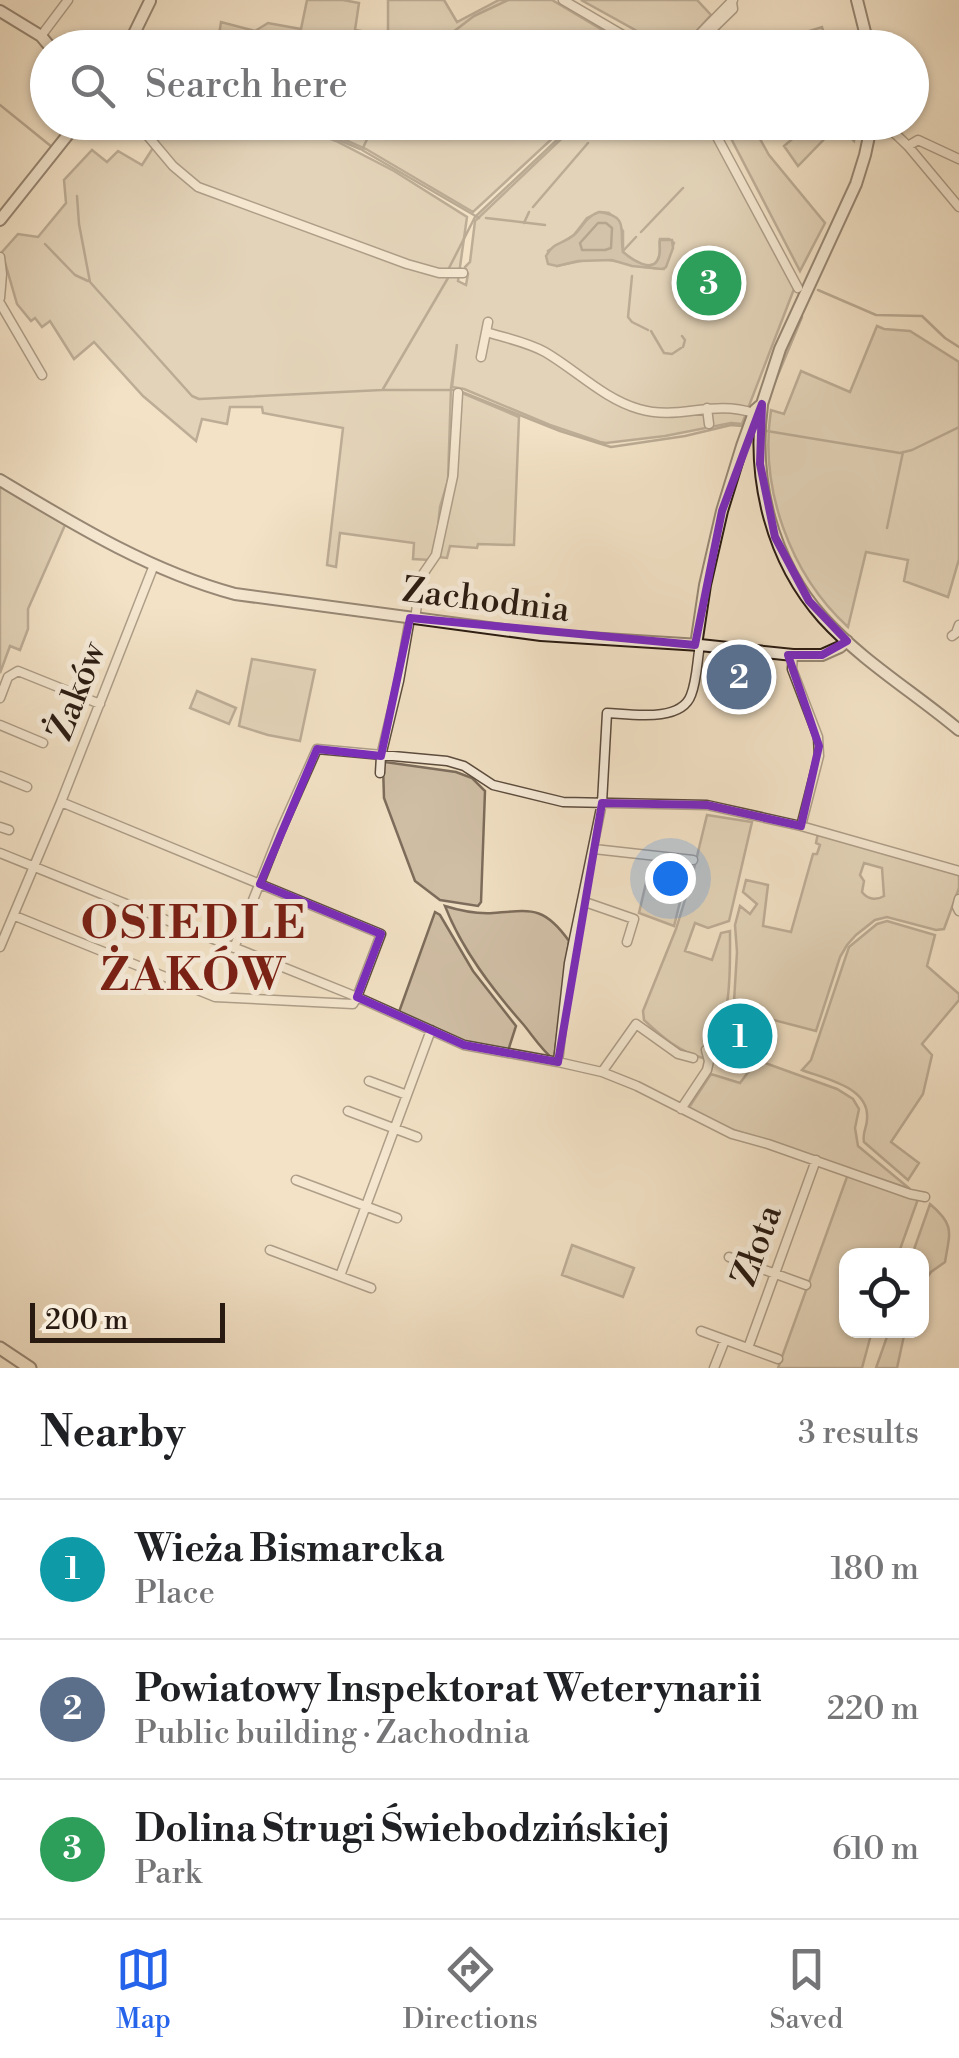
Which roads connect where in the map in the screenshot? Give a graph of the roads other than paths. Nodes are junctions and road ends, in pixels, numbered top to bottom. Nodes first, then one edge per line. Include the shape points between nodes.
1 (68, 0) edge
2 (153, 0) edge
3 (563, 0) edge
4 (857, 0) edge
5 (732, 1) edge
6 (0, 12) edge
7 (30, 30) edge
8 (45, 30) edge
9 (137, 30) edge
10 (614, 30) edge
11 (704, 30) edge
12 (864, 30) edge
13 (64, 140) edge
14 (150, 140) edge
15 (719, 140) edge
16 (868, 140) edge
17 (902, 140) edge
18 (908, 146) junction
19 (959, 160) edge
20 (959, 207) edge
21 (0, 220) edge
22 (0, 257) edge
23 (462, 273) dead end
24 (798, 288) dead end
25 (0, 301) edge
26 (481, 357) dead end
27 (42, 375) dead end
28 (458, 393) dead end
29 (707, 408) junction
30 (758, 408) junction
31 (710, 424) dead end
32 (0, 480) edge
33 (154, 565) junction
34 (413, 618) junction
35 (959, 625) edge
36 (952, 636) dead end
37 (846, 640) junction
38 (698, 645) junction
39 (792, 655) junction
40 (0, 698) edge
41 (100, 704) junction
42 (0, 725) edge
43 (959, 730) edge
44 (43, 743) dead end
45 (382, 756) junction
46 (479, 760) dead end
47 (472, 772) junction
48 (380, 773) dead end
49 (0, 776) edge
50 (26, 787) dead end
51 (61, 802) junction
52 (602, 803) junction
53 (800, 826) junction
54 (594, 849) junction
55 (0, 853) edge
56 (693, 860) dead end
57 (35, 868) junction
58 (959, 871) edge
59 (260, 884) junction
60 (959, 900) edge
61 (582, 901) junction
62 (959, 911) edge
63 (15, 916) junction
64 (626, 942) dead end
65 (0, 947) edge
66 (234, 948) junction
67 (356, 996) junction
68 (431, 1030) junction
69 (706, 1050) dead end
70 (693, 1058) dead end
71 (558, 1062) junction
72 (602, 1072) junction
73 (369, 1081) dead end
74 (407, 1095) junction
75 (682, 1109) junction
76 (348, 1111) dead end
77 (395, 1128) junction
78 (417, 1137) dead end
79 (816, 1160) junction
80 (296, 1180) dead end
81 (925, 1197) dead end
82 (366, 1206) junction
83 (397, 1218) dead end
84 (270, 1250) dead end
85 (729, 1257) dead end
86 (775, 1273) junction
87 (340, 1276) junction
88 (806, 1285) dead end
89 (371, 1288) dead end
90 (702, 1331) dead end
91 (724, 1340) junction
92 (0, 1348) edge
93 (748, 1348) junction
94 (778, 1359) dead end
95 (30, 1368) edge
96 (714, 1368) edge

1 - 8 street
2 - 9 street
3 - 10 street
4 - 12 street
5 - 11 street
6 - 7 street
13 - 21 street
14 - 23 street via 198,187 434,272
15 - 24 street
16 - 30 street via 856,184
17 - 18 street
18 - 19 street via 918,140
18 - 20 street
22 - 25 street
25 - 27 street
26 - 29 street via 487,327 542,350 637,408
28 - 34 street via 453,476
29 - 30 street
29 - 31 street
30 - 37 street via 760,464 775,537 809,601
30 - 38 street via 722,511
32 - 33 street, Zachodnia
33 - 34 street, Zachodnia via 235,594
33 - 41 street, Żaków
34 - 38 street, Zachodnia
34 - 45 street
35 - 36 street
37 - 39 street, Zachodnia via 822,655
37 - 43 street
38 - 39 street, Zachodnia
38 - 52 street via 691,696 680,708 607,713
39 - 53 street via 819,746
40 - 41 street via 8,676 18,671
41 - 51 street, Żaków
42 - 44 street
45 - 47 street via 446,761
45 - 48 street
45 - 59 street via 317,749
46 - 47 street
47 - 52 street via 506,790
49 - 50 street
51 - 57 street, Żaków
51 - 59 street
52 - 53 street via 707,805
52 - 54 street
53 - 58 street
54 - 56 street
54 - 61 street
55 - 57 street
57 - 63 street, Żaków
57 - 66 street
59 - 66 street
59 - 67 street via 381,934
60 - 62 street
61 - 64 street via 634,918
61 - 71 street
63 - 65 street, Żaków
63 - 67 street via 215,996 353,1004
66 - 67 street
67 - 68 street
68 - 71 street via 464,1045
68 - 74 street
69 - 75 street via 708,1070
70 - 72 street via 676,1055 636,1024
71 - 72 street
72 - 75 street
73 - 74 street
74 - 77 street
75 - 79 street
76 - 77 street
77 - 78 street
77 - 82 street
79 - 81 street
79 - 86 street, Złota
80 - 82 street
82 - 83 street
82 - 87 street
84 - 87 street
85 - 86 street
86 - 88 street
86 - 93 street, Złota
87 - 89 street
90 - 91 street
91 - 93 street
91 - 96 street
92 - 95 main road
93 - 94 street

